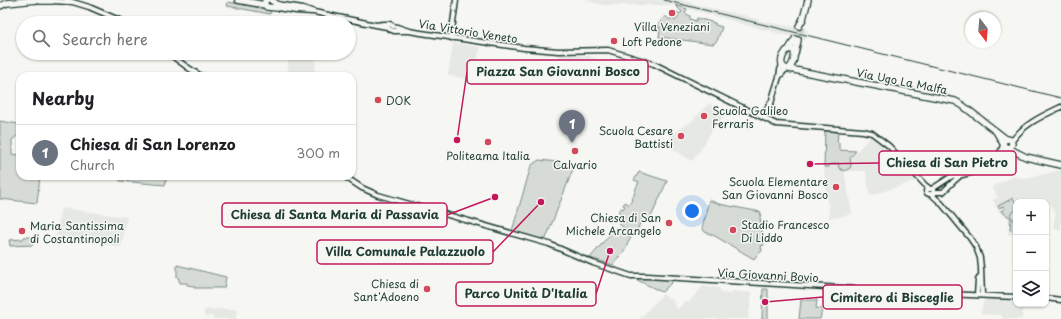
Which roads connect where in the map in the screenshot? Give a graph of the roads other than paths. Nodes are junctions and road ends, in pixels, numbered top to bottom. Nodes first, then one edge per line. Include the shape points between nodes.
1 (13, 0) edge
2 (36, 0) edge
3 (66, 0) edge
4 (238, 0) edge
5 (257, 0) edge
6 (456, 0) edge
7 (808, 0) edge
8 (53, 1) edge
9 (0, 2) edge
10 (72, 2) junction
11 (265, 2) edge
12 (274, 2) edge
13 (0, 6) edge
14 (109, 16) edge
15 (333, 16) edge
16 (356, 21) edge
17 (800, 26) tunnel mouth
18 (451, 38) junction
19 (789, 50) junction
20 (795, 54) junction
21 (178, 60) edge
22 (793, 62) junction
23 (786, 67) junction
24 (798, 70) junction
25 (195, 72) edge
26 (1061, 107) edge
27 (765, 118) junction
28 (1007, 143) junction
29 (1061, 166) edge
30 (962, 175) junction
31 (350, 180) edge
32 (931, 191) junction
33 (943, 192) junction
34 (940, 202) junction
35 (979, 295) junction
36 (1013, 297) edge
37 (1049, 298) edge
38 (1061, 300) edge

1 - 9 main road
2 - 8 main road
2 - 13 main road
3 - 10 street
4 - 11 main road
5 - 11 main road
6 - 18 street
7 - 17 main road
8 - 10 street
10 - 14 street
11 - 12 main road via 270,8
12 - 15 street, Via Vittorio Veneto via 304,12
16 - 18 street, Via Vittorio Veneto via 376,25 390,24 396,29
18 - 27 street, Via Vittorio Veneto via 558,51 608,50 654,64
19 - 20 main road via 793,50
19 - 20 main road via 797,40
19 - 23 main road via 784,53
20 - 22 main road
21 - 25 street
22 - 23 main road
22 - 24 main road
23 - 24 main road, Via Ugo La Malfa
23 - 27 street via 780,70
24 - 28 main road, Via Ugo La Malfa via 956,102 995,130
26 - 28 street via 1037,118
27 - 32 street, Via Vittorio Veneto via 787,124 872,133 889,146
28 - 29 main road, Via Ugo La Malfa via 1026,157
28 - 30 street via 996,158 983,168
30 - 32 street via 952,176
30 - 33 street
31 - 35 street, Via Giovanni Bovio via 378,195 549,244 631,276
32 - 33 street
32 - 34 street, Via Vittorio Veneto
33 - 34 street
34 - 35 street, Via Vittorio Veneto via 976,247 981,268 978,280
35 - 36 street, Via Giovanni Bovio
37 - 38 street

